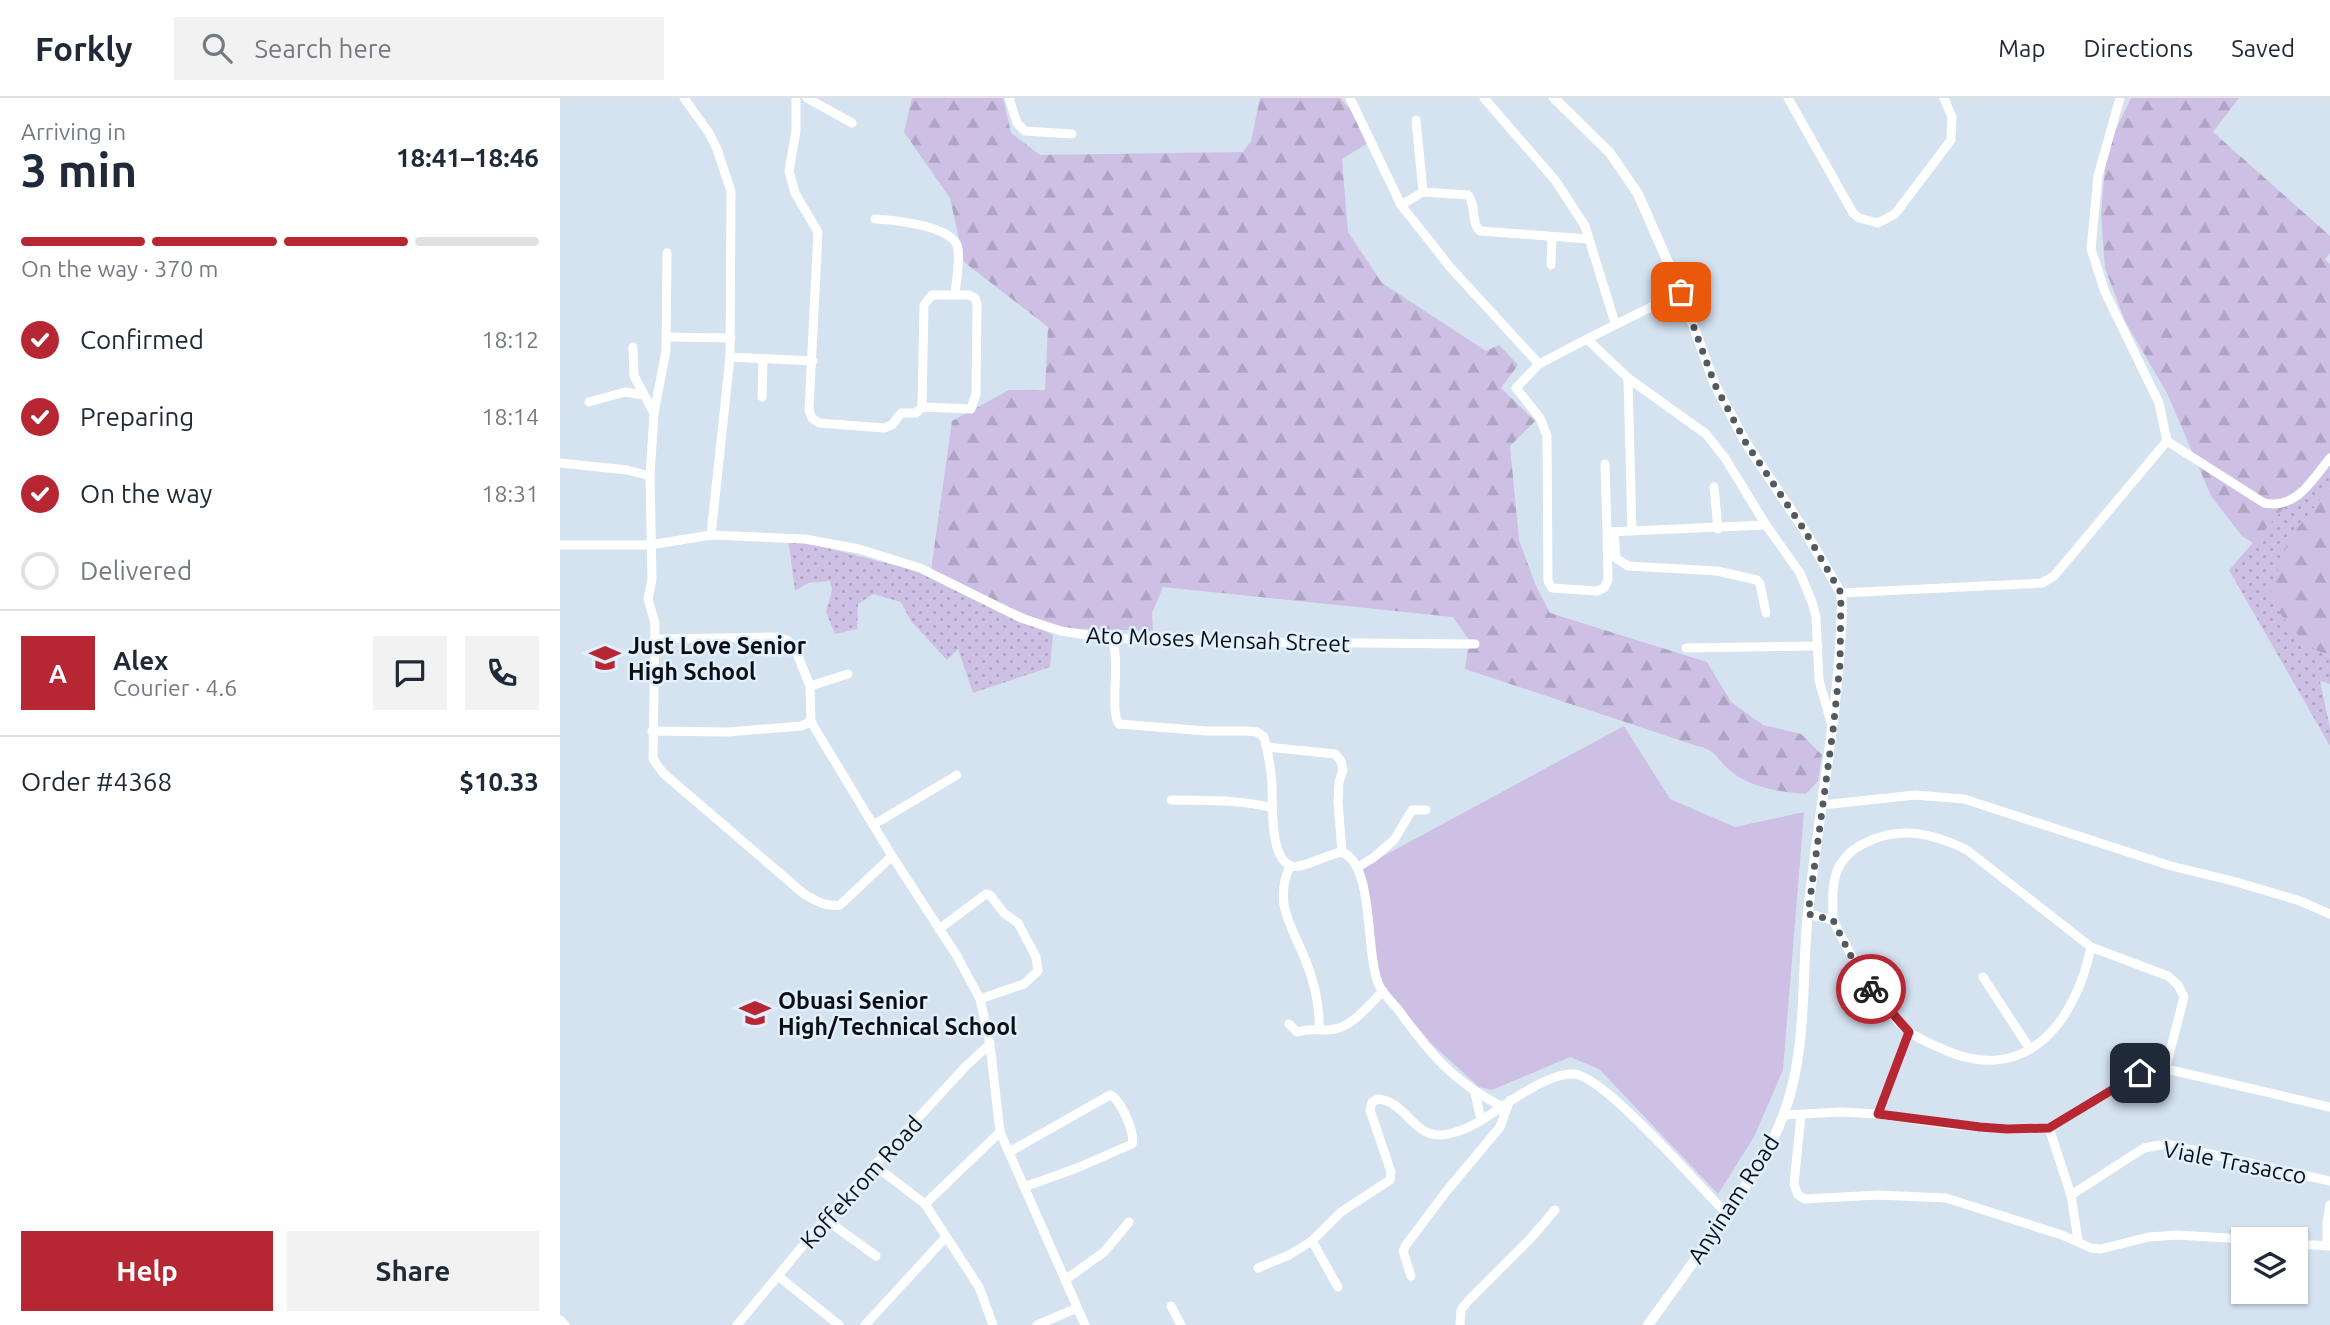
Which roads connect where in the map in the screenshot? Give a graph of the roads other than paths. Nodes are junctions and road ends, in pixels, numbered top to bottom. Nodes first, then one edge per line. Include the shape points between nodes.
1 (684, 98) edge
2 (796, 98) edge
3 (807, 98) edge
4 (1009, 98) edge
5 (1350, 98) edge
6 (1484, 98) edge
7 (1553, 98) edge
8 (1788, 98) edge
9 (1944, 98) edge
10 (2120, 98) edge
11 (1416, 120) dead end
12 (852, 123) dead end
13 (1072, 134) dead end
14 (1423, 192) junction
15 (1401, 205) junction
16 (875, 219) dead end
17 (1552, 237) junction
18 (1589, 239) junction
19 (667, 253) dead end
20 (1551, 265) dead end
21 (1681, 292) junction
22 (955, 294) junction
23 (1615, 323) junction
24 (666, 337) junction
25 (731, 338) junction
26 (1587, 339) junction
27 (633, 347) dead end
28 (730, 357) junction
29 (763, 359) junction
30 (813, 361) junction
31 (1539, 364) junction
32 (1628, 378) junction
33 (644, 395) junction
34 (762, 397) dead end
35 (589, 402) dead end
36 (922, 407) junction
37 (654, 413) junction
38 (2167, 441) junction
39 (2330, 458) edge
40 (560, 463) edge
41 (1605, 464) dead end
42 (650, 477) junction
43 (1714, 487) dead end
44 (1766, 525) junction
45 (1718, 529) junction
46 (1632, 531) junction
47 (1610, 532) junction
48 (712, 535) junction
49 (560, 545) edge
50 (650, 545) junction
51 (1841, 593) junction
52 (1766, 613) dead end
53 (654, 639) junction
54 (1112, 639) junction
55 (1475, 644) dead end
56 (1818, 646) junction
57 (1686, 648) dead end
58 (848, 674) dead end
59 (810, 686) junction
60 (811, 722) junction
61 (1833, 730) junction
62 (652, 731) junction
63 (1267, 747) junction
64 (957, 775) dead end
65 (1171, 800) dead end
66 (1822, 805) junction
67 (1272, 808) junction
68 (1426, 810) dead end
69 (873, 825) junction
70 (1342, 852) junction
71 (892, 856) junction
72 (1290, 866) junction
73 (1358, 867) junction
74 (1808, 914) junction
75 (2330, 914) edge
76 (1833, 920) junction
77 (939, 929) junction
78 (2091, 947) junction
79 (1983, 977) dead end
80 (1383, 991) junction
81 (980, 999) junction
82 (1289, 1024) dead end
83 (1318, 1029) junction
84 (1909, 1032) junction
85 (990, 1044) junction
86 (2031, 1049) junction
87 (2165, 1071) junction
88 (1475, 1093) junction
89 (1510, 1100) junction
90 (1501, 1106) junction
91 (2330, 1107) edge
92 (1878, 1114) junction
93 (1784, 1115) junction
94 (1801, 1115) junction
95 (1480, 1120) junction
96 (2049, 1128) junction
97 (1000, 1132) junction
98 (1009, 1152) junction
99 (874, 1165) junction
100 (2330, 1181) edge
101 (1024, 1187) junction
102 (2071, 1195) junction
103 (925, 1203) junction
104 (2330, 1205) edge
105 (1555, 1210) dead end
106 (1727, 1214) junction
107 (825, 1219) junction
108 (1129, 1222) dead end
109 (946, 1237) junction
110 (2231, 1238) edge
111 (2078, 1240) junction
112 (1312, 1241) junction
113 (2308, 1245) edge
114 (2328, 1246) edge
115 (876, 1256) dead end
116 (1258, 1268) dead end
117 (778, 1276) junction
118 (1411, 1276) dead end
119 (1065, 1280) junction
120 (1338, 1287) dead end
121 (1171, 1306) dead end
122 (1077, 1308) junction
123 (560, 1320) edge
124 (565, 1325) edge
125 (737, 1325) edge
126 (839, 1325) edge
127 (864, 1325) edge
128 (993, 1325) edge
129 (1037, 1325) edge
130 (1085, 1325) edge
131 (1181, 1325) edge
132 (1460, 1325) edge
133 (1648, 1325) edge

1 - 25 street via 717,149 731,191
2 - 30 street via 789,172 795,193 818,233
3 - 12 street
4 - 13 street via 1017,123 1025,131
5 - 15 street
6 - 18 street via 1555,180
7 - 21 street via 1610,153 1638,194
8 - 9 street via 1853,212 1878,223 1895,214 1951,140 1952,117
10 - 38 street via 2098,176 2091,248 2105,292 2159,403
11 - 14 street
14 - 15 street
14 - 17 street via 1468,195 1480,231
15 - 31 street via 1450,267
16 - 22 street via 914,223 953,240 958,248
17 - 18 street
17 - 20 street
18 - 23 street
19 - 24 street
21 - 23 street
21 - 51 street via 1715,385 1746,443
22 - 36 street via 932,295 924,305
22 - 36 street via 969,295 977,304 974,405 966,410
23 - 26 street
24 - 25 street
24 - 37 street
25 - 28 street
26 - 31 street
26 - 32 street
27 - 33 street via 634,376
28 - 29 street
28 - 48 street
29 - 30 street
29 - 34 street
30 - 36 street via 809,410 819,423 889,427 901,413 916,413
31 - 47 street via 1516,388 1540,418 1547,436 1550,586 1604,589
32 - 44 street via 1706,434
32 - 46 street
33 - 35 street via 625,392
33 - 37 street
37 - 42 street
38 - 39 street via 2264,503 2277,506 2302,492
38 - 51 street via 2054,576 2042,583
40 - 42 street
41 - 47 street
42 - 50 street
43 - 45 street
44 - 45 street
44 - 56 street via 1800,573 1812,602
45 - 46 street
46 - 47 street
47 - 52 street via 1616,558 1628,566 1717,571 1757,580
48 - 50 street, Ato Moses Mensah Street
48 - 54 street, Ato Moses Mensah Street via 805,539 859,549 920,568 1021,618 1061,631
49 - 50 street, Ato Moses Mensah Street
50 - 53 street via 648,599 655,622
51 - 61 street, Anyinam Road
53 - 59 street via 787,640 794,646
53 - 62 street
54 - 55 street, Ato Moses Mensah Street
54 - 63 street via 1117,653 1115,713 1119,724 1257,732 1265,737
56 - 57 street
56 - 61 street via 1820,689
58 - 59 street
59 - 60 street
60 - 62 street via 729,732
60 - 69 street
61 - 66 street, Anyinam Road
62 - 71 street via 653,759 663,773 817,902 840,905
63 - 67 street
63 - 70 street via 1338,757 1343,770 1338,802
64 - 69 street
65 - 67 street via 1247,801
66 - 74 street, Anyinam Road
66 - 75 street via 1915,795 1964,799
67 - 72 street via 1273,831
68 - 73 street via 1412,810 1388,846
69 - 71 street
70 - 72 street
70 - 73 street
71 - 77 street
72 - 83 street via 1283,909 1307,963 1319,1013
73 - 80 street via 1377,980
74 - 76 street
74 - 93 street, Anyinam Road via 1798,1063
76 - 78 street via 1833,888 1846,856 1872,839 1909,832 1948,840 1967,850
76 - 84 street via 1871,989
77 - 81 street
77 - 81 street via 986,894 1018,923 1038,971 1024,984
78 - 86 street via 2078,993 2066,1015
78 - 87 street via 2168,976 2178,985 2184,997
79 - 86 street
80 - 83 street via 1343,1026
80 - 88 street via 1425,1047
81 - 85 street
82 - 83 street via 1297,1031
84 - 86 street via 1958,1056 1988,1061
84 - 92 street
85 - 97 street
85 - 99 street, Koffekrom Road
87 - 91 street
87 - 96 street via 2140,1073
88 - 90 street
88 - 95 street
89 - 90 street
89 - 106 street via 1564,1075 1588,1079 1625,1108
89 - 118 street via 1500,1127 1406,1245 1403,1251
90 - 95 street
92 - 94 street
92 - 96 street via 1966,1126
93 - 94 street
93 - 106 street, Anyinam Road
94 - 111 street via 1794,1184 1805,1199 1946,1198
95 - 112 street via 1449,1134 1431,1135 1397,1106 1375,1101 1371,1114 1390,1180 1341,1212
96 - 102 street
97 - 98 street
97 - 103 street
98 - 101 street
98 - 101 street via 1110,1095 1117,1099 1134,1137 1132,1144
99 - 103 street
99 - 107 street, Koffekrom Road
100 - 102 street, Viale Trasacco via 2166,1144 2144,1148
101 - 119 street
102 - 111 street
103 - 109 street
104 - 114 street
105 - 132 street via 1468,1301 1461,1310
106 - 133 street, Anyinam Road
107 - 115 street
107 - 117 street, Koffekrom Road
108 - 119 street via 1104,1252
109 - 127 street
109 - 128 street via 979,1287
110 - 111 street via 2149,1237 2101,1249
112 - 116 street
112 - 120 street
113 - 114 street
117 - 125 street, Koffekrom Road
117 - 126 street
119 - 122 street
121 - 131 street
122 - 129 street
122 - 130 street
123 - 124 street

